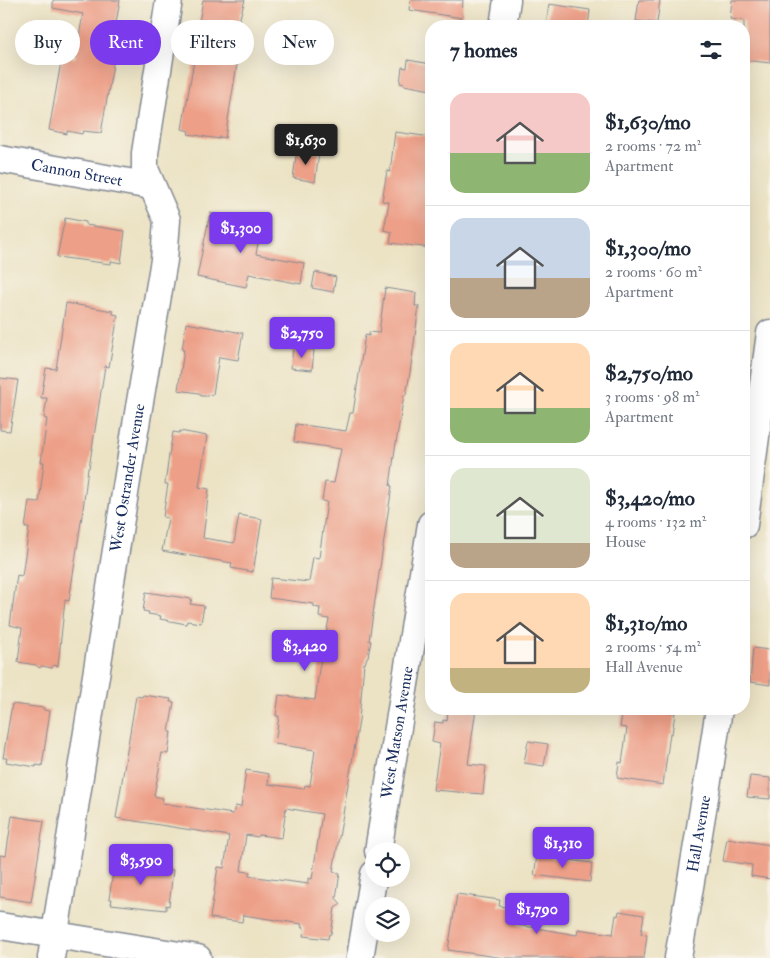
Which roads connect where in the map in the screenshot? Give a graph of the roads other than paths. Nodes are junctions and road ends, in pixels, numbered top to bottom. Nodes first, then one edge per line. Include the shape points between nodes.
1 (169, 0) edge
2 (507, 0) edge
3 (504, 20) edge
4 (0, 159) edge
5 (151, 186) junction
6 (770, 333) edge
7 (750, 481) edge
8 (425, 561) edge
9 (718, 715) edge
10 (379, 842) edge
11 (372, 887) edge
12 (0, 926) edge
13 (53, 946) edge
14 (198, 958) edge
15 (360, 958) edge
16 (678, 958) edge

1 - 5 street, West Ostrander Avenue via 145,153 145,169
2 - 3 street
4 - 5 street, Cannon Street
5 - 13 street, West Ostrander Avenue via 167,220 164,260
6 - 7 street
8 - 10 street, West Matson Avenue
9 - 16 street, Hall Avenue
11 - 15 street
12 - 13 street
13 - 14 street

